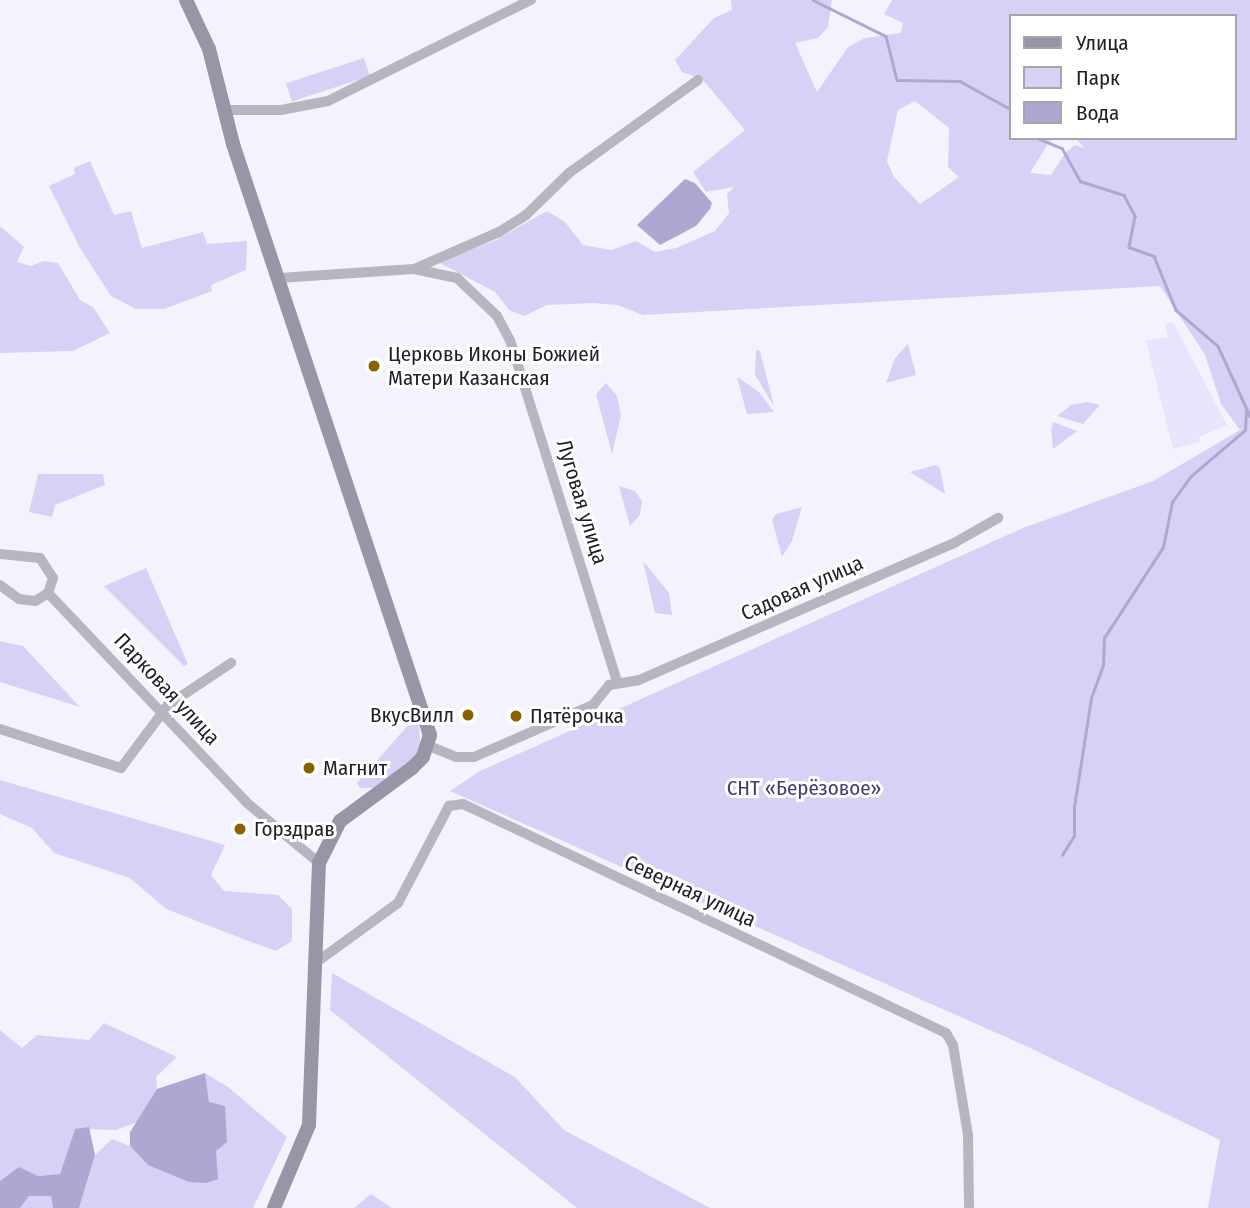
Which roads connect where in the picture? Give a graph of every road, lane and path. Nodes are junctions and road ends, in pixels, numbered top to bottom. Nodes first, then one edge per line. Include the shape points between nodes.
1 (186, 0) edge
2 (531, 0) edge
3 (698, 80) dead end
4 (225, 110) junction
5 (414, 269) junction
6 (279, 278) junction
7 (998, 518) dead end
8 (0, 554) edge
9 (0, 585) edge
10 (48, 593) junction
11 (231, 663) dead end
12 (617, 682) junction
13 (163, 710) junction
14 (0, 729) edge
15 (429, 746) junction
16 (319, 863) junction
17 (314, 964) junction
18 (274, 1208) edge
19 (969, 1208) edge

1 - 4 street via 209,49
2 - 4 street via 328,102 281,110
3 - 5 street via 569,173 517,220
4 - 6 street
5 - 6 street
5 - 12 street, Луговая улица via 457,278 497,316 507,334
6 - 15 street via 425,714
7 - 12 street, Садовая улица via 954,543 639,680
8 - 10 street via 44,561 52,574
9 - 10 street via 27,602
10 - 13 street, Парковая улица
11 - 13 street via 191,686
12 - 15 street via 603,689 593,705 474,757 456,757
13 - 14 street via 121,768
13 - 16 street, Парковая улица via 246,802
15 - 16 street via 412,768 340,821
16 - 17 street
17 - 18 street via 310,1125
17 - 19 street, Северная улица via 398,903 449,806 463,804 946,1034 953,1045 968,1135

